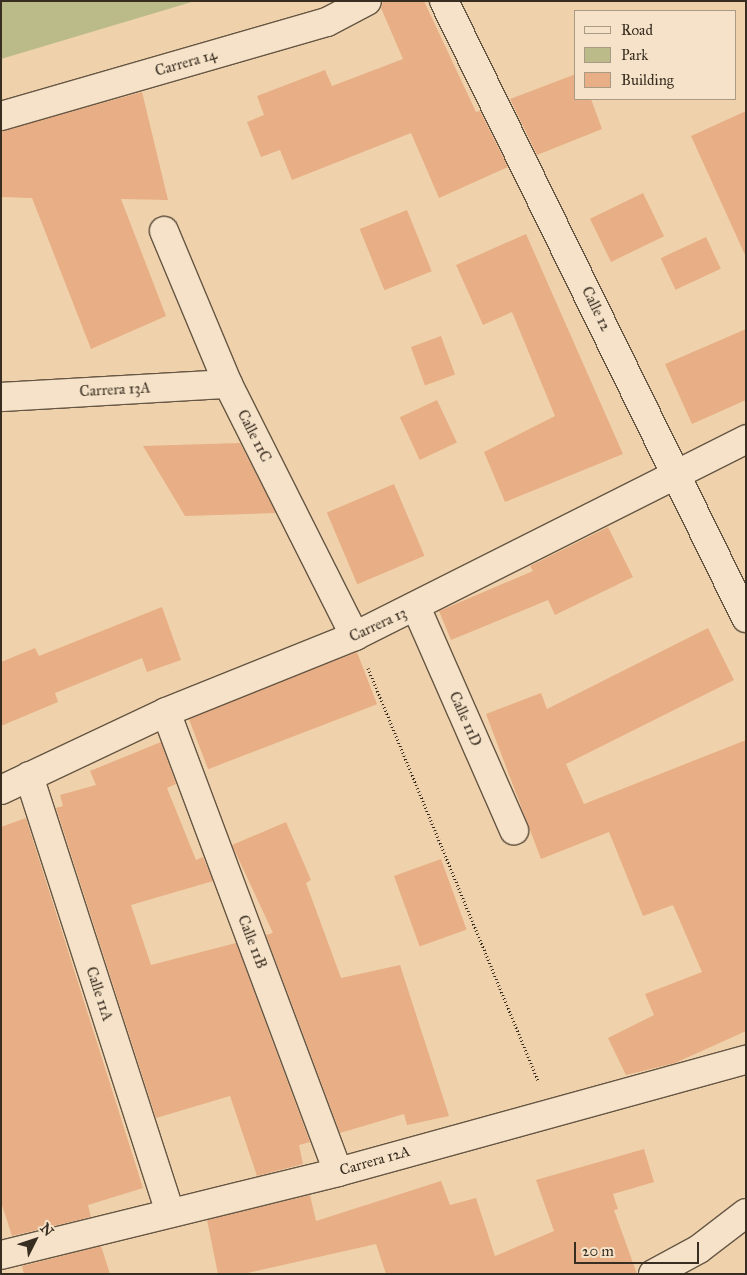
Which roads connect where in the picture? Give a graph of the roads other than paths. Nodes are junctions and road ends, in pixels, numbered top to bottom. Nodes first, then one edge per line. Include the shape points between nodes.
1 (367, 1) edge
2 (444, 1) edge
3 (1, 116) edge
4 (164, 231) dead end
5 (228, 384) junction
6 (1, 396) edge
7 (746, 439) edge
8 (677, 472) junction
9 (416, 607) junction
10 (746, 618) edge
11 (355, 636) junction
12 (166, 712) junction
13 (29, 776) junction
14 (1, 790) edge
15 (514, 830) dead end
16 (746, 1060) edge
17 (338, 1172) junction
18 (170, 1212) junction
19 (746, 1213) edge
20 (1, 1255) edge
21 (653, 1274) edge

1 - 3 street, Carrera 14 via 327,22
2 - 8 street, Calle 12
4 - 5 street, Calle 11C
5 - 6 street, Carrera 13A
5 - 11 street, Calle 11C
7 - 8 street, Carrera 13
8 - 9 street, Carrera 13
8 - 10 street, Calle 12
9 - 11 street, Carrera 13
9 - 15 street, Calle 11D
11 - 12 street, Carrera 13
12 - 13 street, Carrera 13
12 - 17 street, Calle 11B
13 - 14 street, Carrera 13
13 - 18 street, Calle 11A
16 - 17 street, Carrera 12A
17 - 18 street, Carrera 12A
18 - 20 street, Carrera 12A
19 - 21 street via 699,1249

